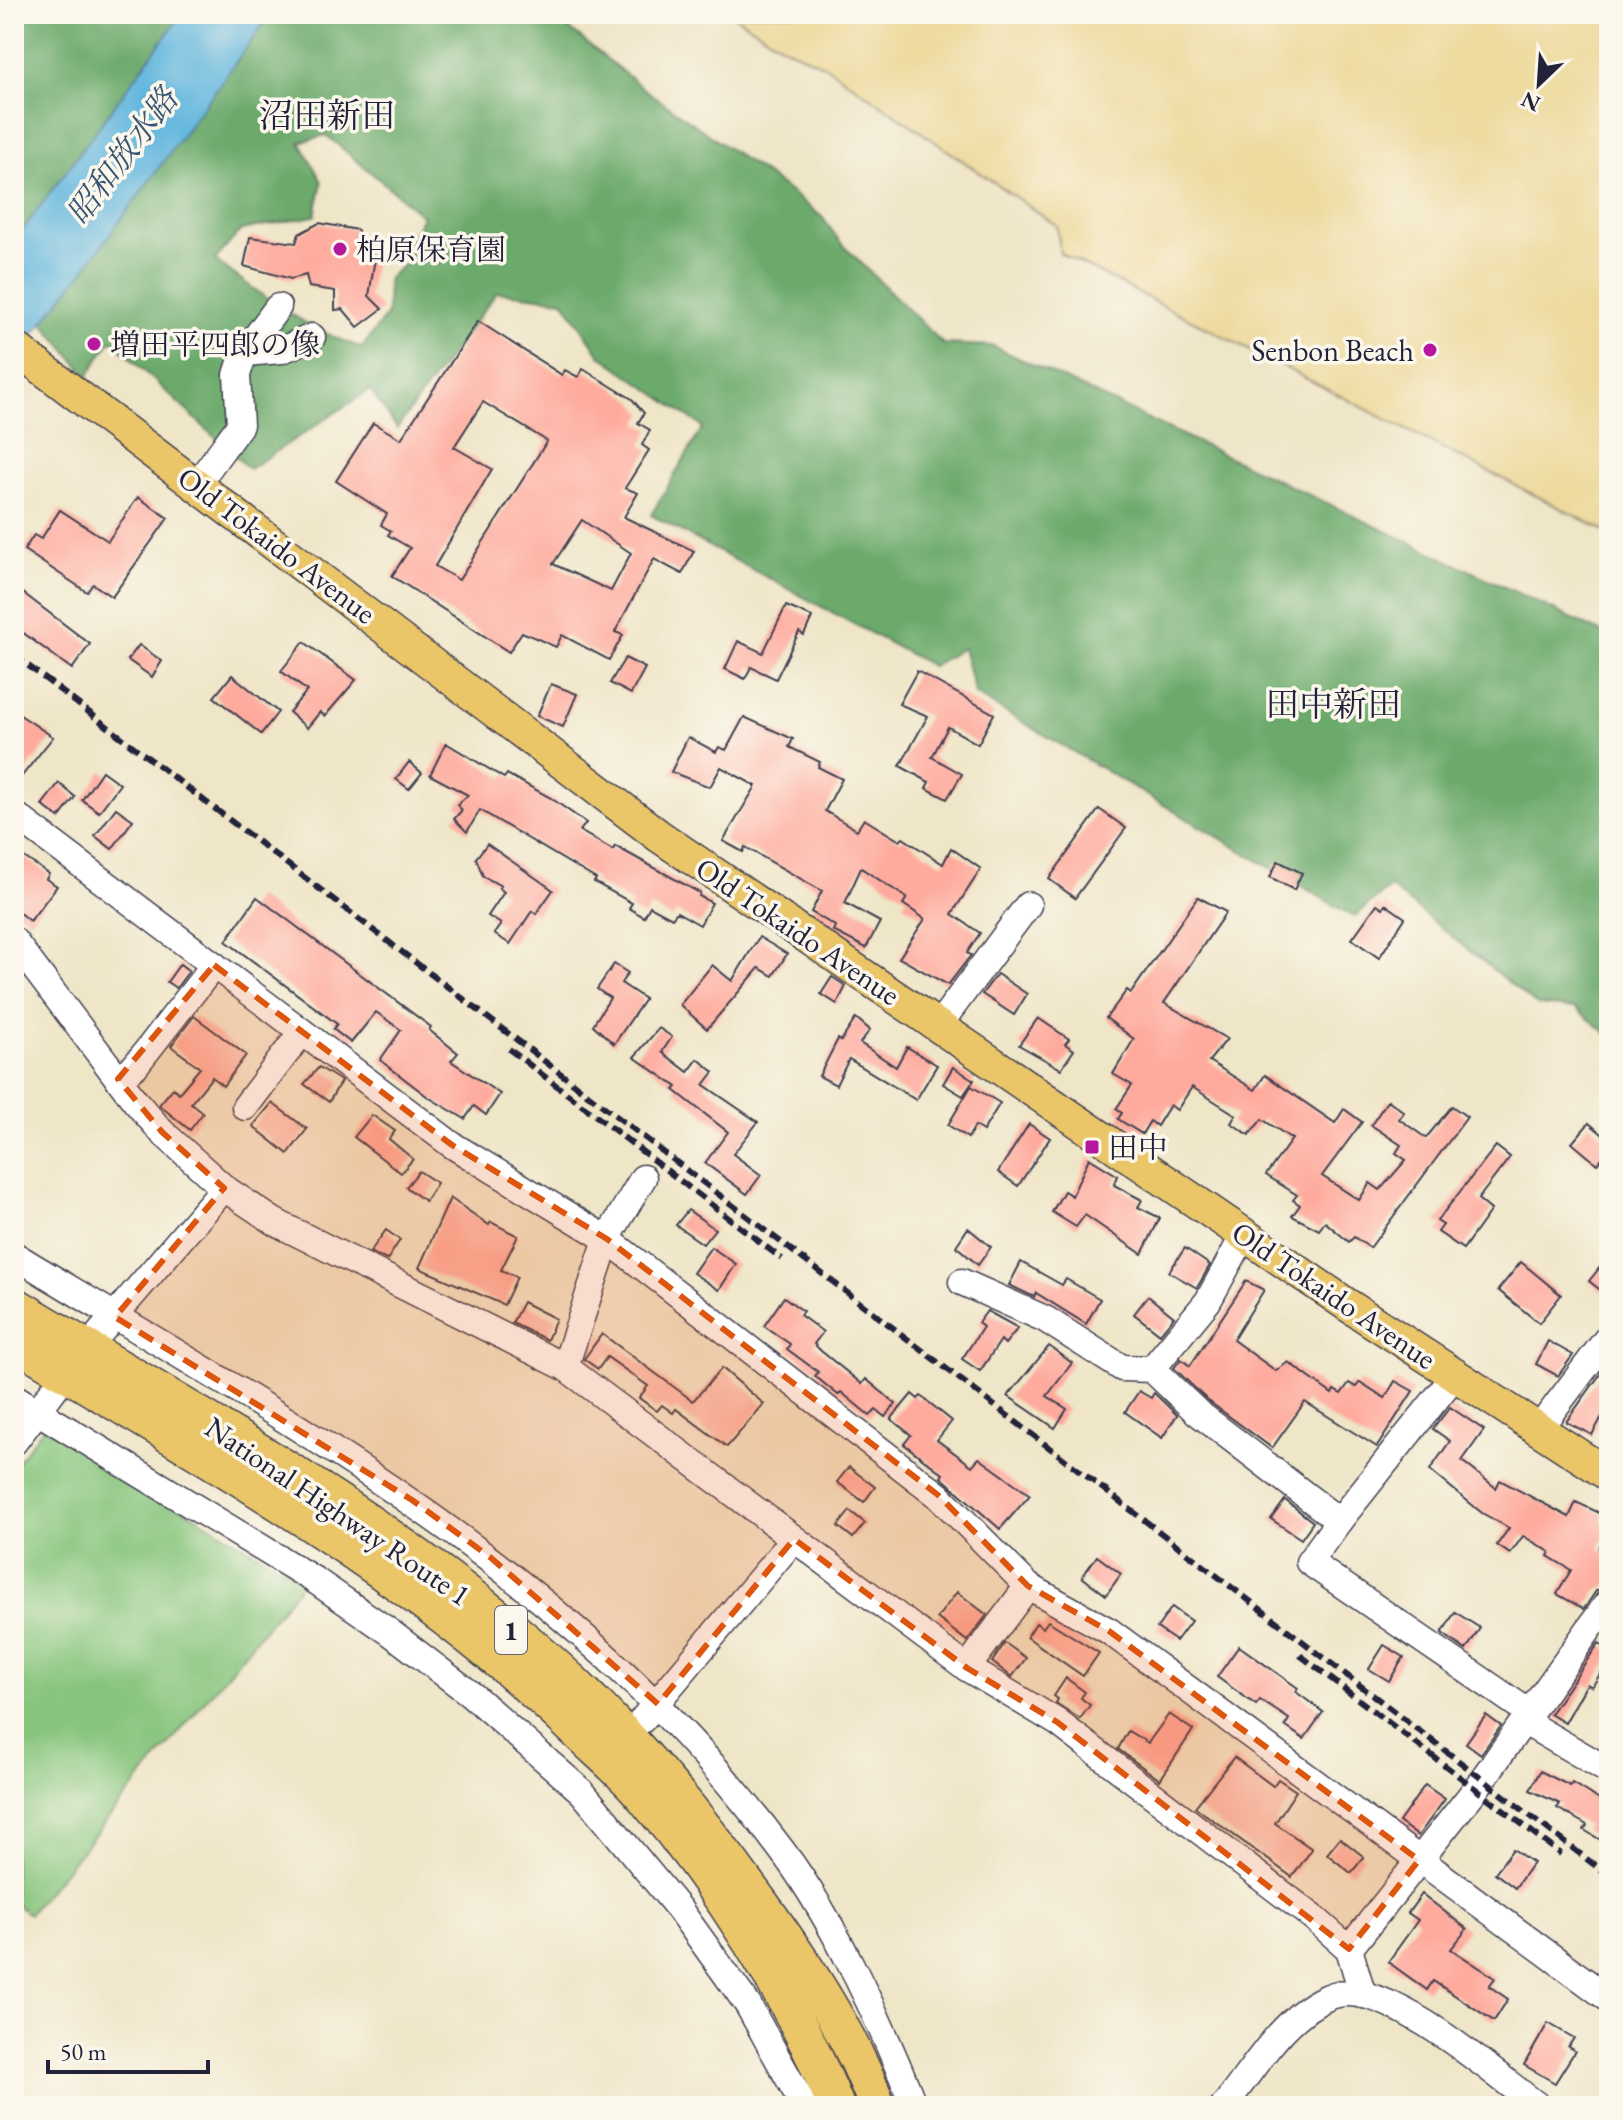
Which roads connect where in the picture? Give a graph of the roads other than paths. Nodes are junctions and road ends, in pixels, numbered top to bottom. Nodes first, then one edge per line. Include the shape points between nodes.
1 (278, 307) dead end
2 (312, 337) dead end
3 (14, 347) edge
4 (244, 353) junction
5 (197, 484) junction
6 (14, 814) edge
7 (1028, 905) dead end
8 (14, 941) edge
9 (214, 965) junction
10 (938, 1026) junction
11 (302, 1032) junction
12 (118, 1079) junction
13 (245, 1107) dead end
14 (643, 1178) dead end
15 (224, 1188) junction
16 (1244, 1235) junction
17 (607, 1239) junction
18 (14, 1255) edge
19 (962, 1282) dead end
20 (14, 1305) edge
21 (107, 1325) junction
22 (1609, 1336) edge
23 (14, 1341) edge
24 (565, 1367) junction
25 (1152, 1369) junction
26 (1455, 1375) junction
27 (55, 1388) dead end
28 (14, 1397) edge
29 (38, 1412) junction
30 (1540, 1427) junction
31 (14, 1442) edge
32 (1609, 1475) edge
33 (1339, 1521) junction
34 (794, 1539) junction
35 (1028, 1586) junction
36 (1609, 1601) edge
37 (967, 1668) junction
38 (650, 1712) junction
39 (1528, 1718) junction
40 (1609, 1771) edge
41 (1419, 1860) junction
42 (1349, 1949) junction
43 (1363, 1995) junction
44 (1609, 1999) edge
45 (804, 2106) edge
46 (836, 2106) edge
47 (877, 2106) edge
48 (914, 2106) edge
49 (1224, 2106) edge
50 (1538, 2106) edge

1 - 4 street
2 - 4 street via 282,350
3 - 5 main road, Old Tokaido Avenue
4 - 5 street via 237,375 240,425
5 - 10 main road, Old Tokaido Avenue via 659,836
6 - 9 street
7 - 10 street
8 - 12 street
9 - 11 street
9 - 12 street via 135,1066
10 - 16 main road, Old Tokaido Avenue
11 - 13 street
11 - 17 street via 452,1145
12 - 15 street via 162,1132
14 - 17 street
15 - 21 street
15 - 24 street via 275,1222
16 - 25 street via 1208,1301
16 - 26 main road, Old Tokaido Avenue
17 - 24 street
17 - 35 street via 938,1495
18 - 21 street
19 - 25 street via 1045,1319 1122,1368
20 - 47 highway, National Highway Route 1 / 1 via 337,1503 500,1621 572,1682 663,1775 796,1952
21 - 38 street via 331,1446 412,1500 620,1666
22 - 30 street
23 - 46 highway, National Highway Route 1 / 1 via 324,1533 482,1645 548,1703 640,1792 700,1870 757,1953
24 - 34 street
25 - 33 street via 1197,1412
26 - 30 main road, Old Tokaido Avenue
26 - 33 street
27 - 29 street
28 - 29 street
29 - 31 street
29 - 45 street via 316,1581 588,1784 748,2005
30 - 32 main road, Old Tokaido Avenue
33 - 39 street via 1309,1562
34 - 37 street
34 - 38 street
35 - 37 street
35 - 41 street via 1109,1631
36 - 39 street
37 - 42 street via 1057,1722
38 - 48 street via 784,1853 843,1953
39 - 40 street
39 - 41 street
41 - 42 street
41 - 44 street
42 - 43 street
43 - 49 street via 1344,1992 1296,2018
43 - 50 street via 1421,2021

